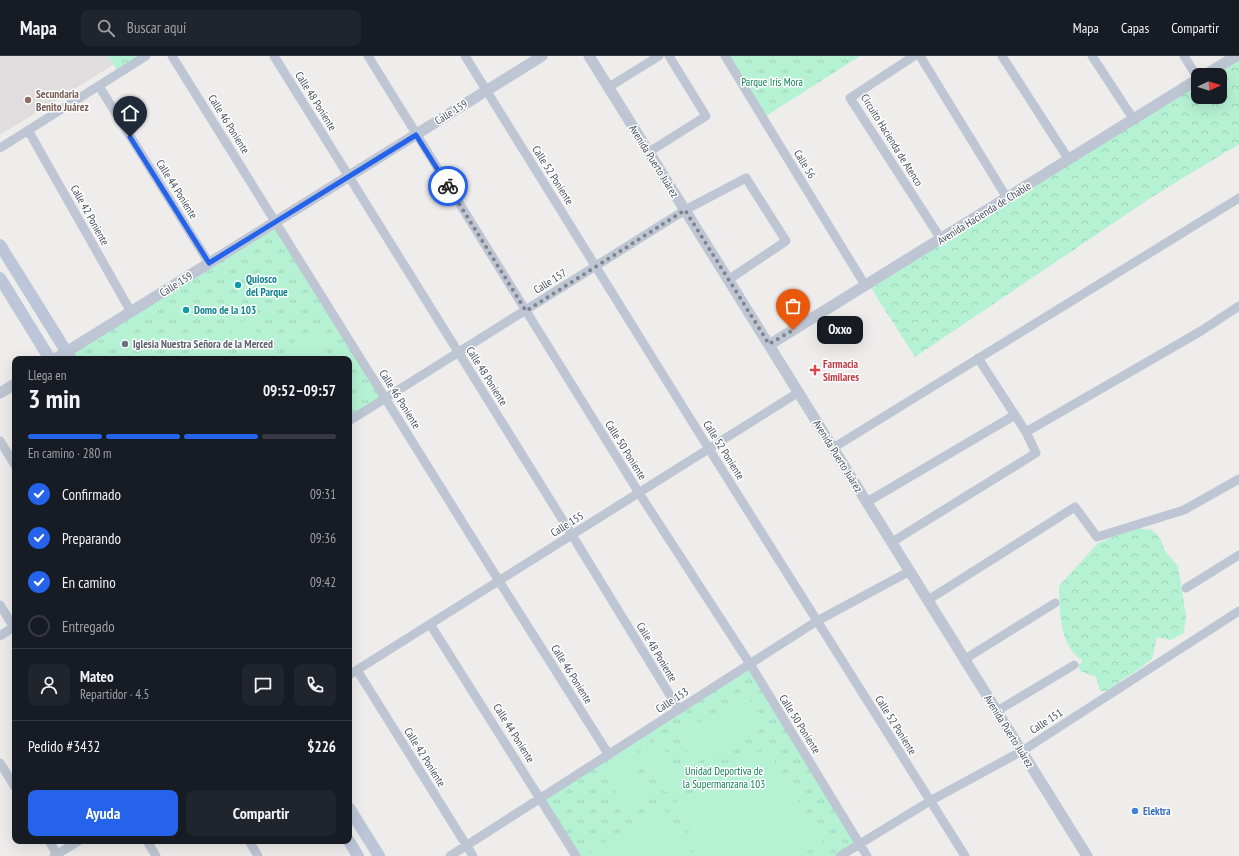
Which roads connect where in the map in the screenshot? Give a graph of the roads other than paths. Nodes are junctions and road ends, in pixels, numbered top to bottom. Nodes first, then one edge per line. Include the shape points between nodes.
1 (146, 56) edge
2 (172, 56) edge
3 (274, 56) edge
4 (368, 56) edge
5 (466, 56) edge
6 (542, 56) edge
7 (589, 56) edge
8 (659, 56) edge
9 (669, 56) edge
10 (725, 56) edge
11 (914, 56) edge
12 (920, 56) edge
13 (1002, 56) edge
14 (1092, 56) edge
15 (1184, 56) edge
16 (1236, 56) edge
17 (1191, 68) edge
18 (1216, 68) edge
19 (1191, 83) edge
20 (99, 86) junction
21 (609, 87) junction
22 (486, 90) junction
23 (1134, 120) junction
24 (28, 130) junction
25 (416, 135) junction
26 (0, 148) edge
27 (649, 152) junction
28 (1069, 160) junction
29 (349, 176) junction
30 (1007, 198) junction
31 (1239, 198) edge
32 (685, 210) junction
33 (275, 222) junction
34 (940, 239) junction
35 (0, 245) edge
36 (209, 263) junction
37 (596, 266) junction
38 (0, 278) edge
39 (728, 280) junction
40 (865, 285) junction
41 (1239, 306) edge
42 (526, 311) junction
43 (131, 312) junction
44 (769, 344) junction
45 (458, 353) junction
46 (48, 356) edge
47 (69, 356) edge
48 (978, 358) junction
49 (12, 386) edge
50 (799, 392) junction
51 (0, 393) edge
52 (386, 399) junction
53 (1015, 415) junction
54 (352, 419) edge
55 (1026, 432) junction
56 (0, 441) edge
57 (833, 448) junction
58 (709, 449) junction
59 (12, 460) edge
60 (1239, 479) edge
61 (639, 493) junction
62 (867, 502) junction
63 (572, 535) junction
64 (892, 542) junction
65 (1239, 555) edge
66 (910, 571) junction
67 (499, 581) junction
68 (1186, 588) dead end
69 (928, 600) junction
70 (1055, 603) dead end
71 (0, 605) edge
72 (1239, 611) edge
73 (817, 621) junction
74 (12, 623) edge
75 (430, 624) junction
76 (12, 629) edge
77 (0, 636) edge
78 (965, 659) junction
79 (750, 664) junction
80 (1074, 665) dead end
81 (353, 673) edge
82 (678, 710) junction
83 (997, 711) junction
84 (1022, 751) junction
85 (609, 755) junction
86 (0, 763) edge
87 (12, 782) edge
88 (541, 798) junction
89 (930, 801) junction
90 (352, 813) edge
91 (50, 844) edge
92 (74, 844) edge
93 (149, 844) edge
94 (251, 844) edge
95 (351, 844) edge
96 (860, 844) junction
97 (467, 846) junction
98 (56, 855) edge
99 (156, 856) edge
100 (258, 856) edge
101 (358, 856) edge
102 (379, 856) edge
103 (450, 856) edge
104 (473, 856) edge
105 (576, 856) edge
106 (840, 856) edge
107 (867, 856) edge
108 (965, 856) edge
109 (1087, 856) edge

1 - 20 street
2 - 33 street, Calle 46 Poniente
3 - 29 street, Calle 48 Poniente
4 - 25 street, Calle 50 Poniente
5 - 22 street, Calle 52 Poniente
6 - 22 street, Calle 159
7 - 21 street, Avenida Puerto Juárez
8 - 21 street
9 - 27 street via 706,116
10 - 40 street, Calle 56
11 - 34 street, Circuito Hacienda de Atenco via 850,98
12 - 30 street
13 - 28 street
14 - 23 street
15 - 17 street
16 - 18 street
19 - 23 street, Avenida Hacienda de Chable
20 - 24 street
20 - 36 street, Calle 44 Poniente
21 - 27 street, Avenida Puerto Juárez
22 - 25 street, Calle 159
22 - 37 street, Calle 52 Poniente
23 - 28 street, Avenida Hacienda de Chable
24 - 26 street
24 - 43 street, Calle 42 Poniente
25 - 29 street, Calle 159
25 - 42 street, Calle 50 Poniente
27 - 32 street, Avenida Puerto Juárez
28 - 30 street, Avenida Hacienda de Chable
29 - 33 street, Calle 159
29 - 45 street, Calle 48 Poniente
30 - 34 street, Avenida Hacienda de Chable
31 - 48 street
32 - 37 street, Calle 157
32 - 39 street, Avenida Puerto Juárez
32 - 39 street, Calle 157 via 746,178 786,241
33 - 36 street, Calle 159
33 - 52 street, Calle 46 Poniente
34 - 40 street, Avenida Hacienda de Chable
35 - 47 main road
36 - 43 street, Calle 159
37 - 42 street, Calle 157
37 - 58 street, Calle 52 Poniente
38 - 46 main road
39 - 44 street, Avenida Puerto Juárez
40 - 44 street, Avenida Hacienda de Chable
41 - 55 street via 1201,331
42 - 45 street, Calle 157
42 - 61 street, Calle 50 Poniente
43 - 47 street, Calle 159
44 - 50 street, Avenida Puerto Juárez
45 - 52 street, Calle 157
45 - 63 street, Calle 48 Poniente
48 - 53 street
48 - 57 street
49 - 51 street
50 - 57 street, Avenida Puerto Juárez
50 - 58 street, Calle 155
52 - 54 street, Calle 157
52 - 67 street, Calle 46 Poniente
53 - 55 street
53 - 62 street
55 - 64 street via 1036,453
56 - 59 street
57 - 62 street, Avenida Puerto Juárez
58 - 61 street, Calle 155
58 - 73 street, Calle 52 Poniente
60 - 69 street via 1184,510 1097,537 1075,507
61 - 63 street, Calle 155
61 - 79 street, Calle 50 Poniente
62 - 64 street, Avenida Puerto Juárez
63 - 67 street, Calle 155
63 - 82 street, Calle 48 Poniente
64 - 66 street, Avenida Puerto Juárez
65 - 68 street
66 - 69 street, Avenida Puerto Juárez
66 - 73 street, Calle 153
67 - 75 street, Calle 155
67 - 85 street, Calle 46 Poniente
69 - 78 street, Avenida Puerto Juárez
70 - 78 street
71 - 74 street
72 - 84 street, Calle 151
73 - 79 street, Calle 153
73 - 89 street, Calle 52 Poniente
75 - 81 street, Calle 155
75 - 88 street, Calle 44 Poniente
76 - 77 street
78 - 83 street, Avenida Puerto Juárez
79 - 82 street, Calle 153
79 - 96 street, Calle 50 Poniente
80 - 83 street
81 - 97 street, Calle 42 Poniente
82 - 85 street, Calle 153
83 - 84 street, Avenida Puerto Juárez
84 - 89 street, Calle 151
84 - 109 street, Avenida Puerto Juárez
85 - 88 street, Calle 153
86 - 87 street
88 - 97 street, Calle 153
88 - 105 street, Calle 44 Poniente
89 - 96 street, Calle 151
89 - 108 street, Calle 52 Poniente
90 - 102 main road
91 - 98 street
92 - 98 street
93 - 99 street
94 - 100 street
95 - 101 main road
96 - 106 street, Calle 151
96 - 107 street, Calle 50 Poniente
97 - 103 street, Calle 153
97 - 104 street, Calle 42 Poniente

